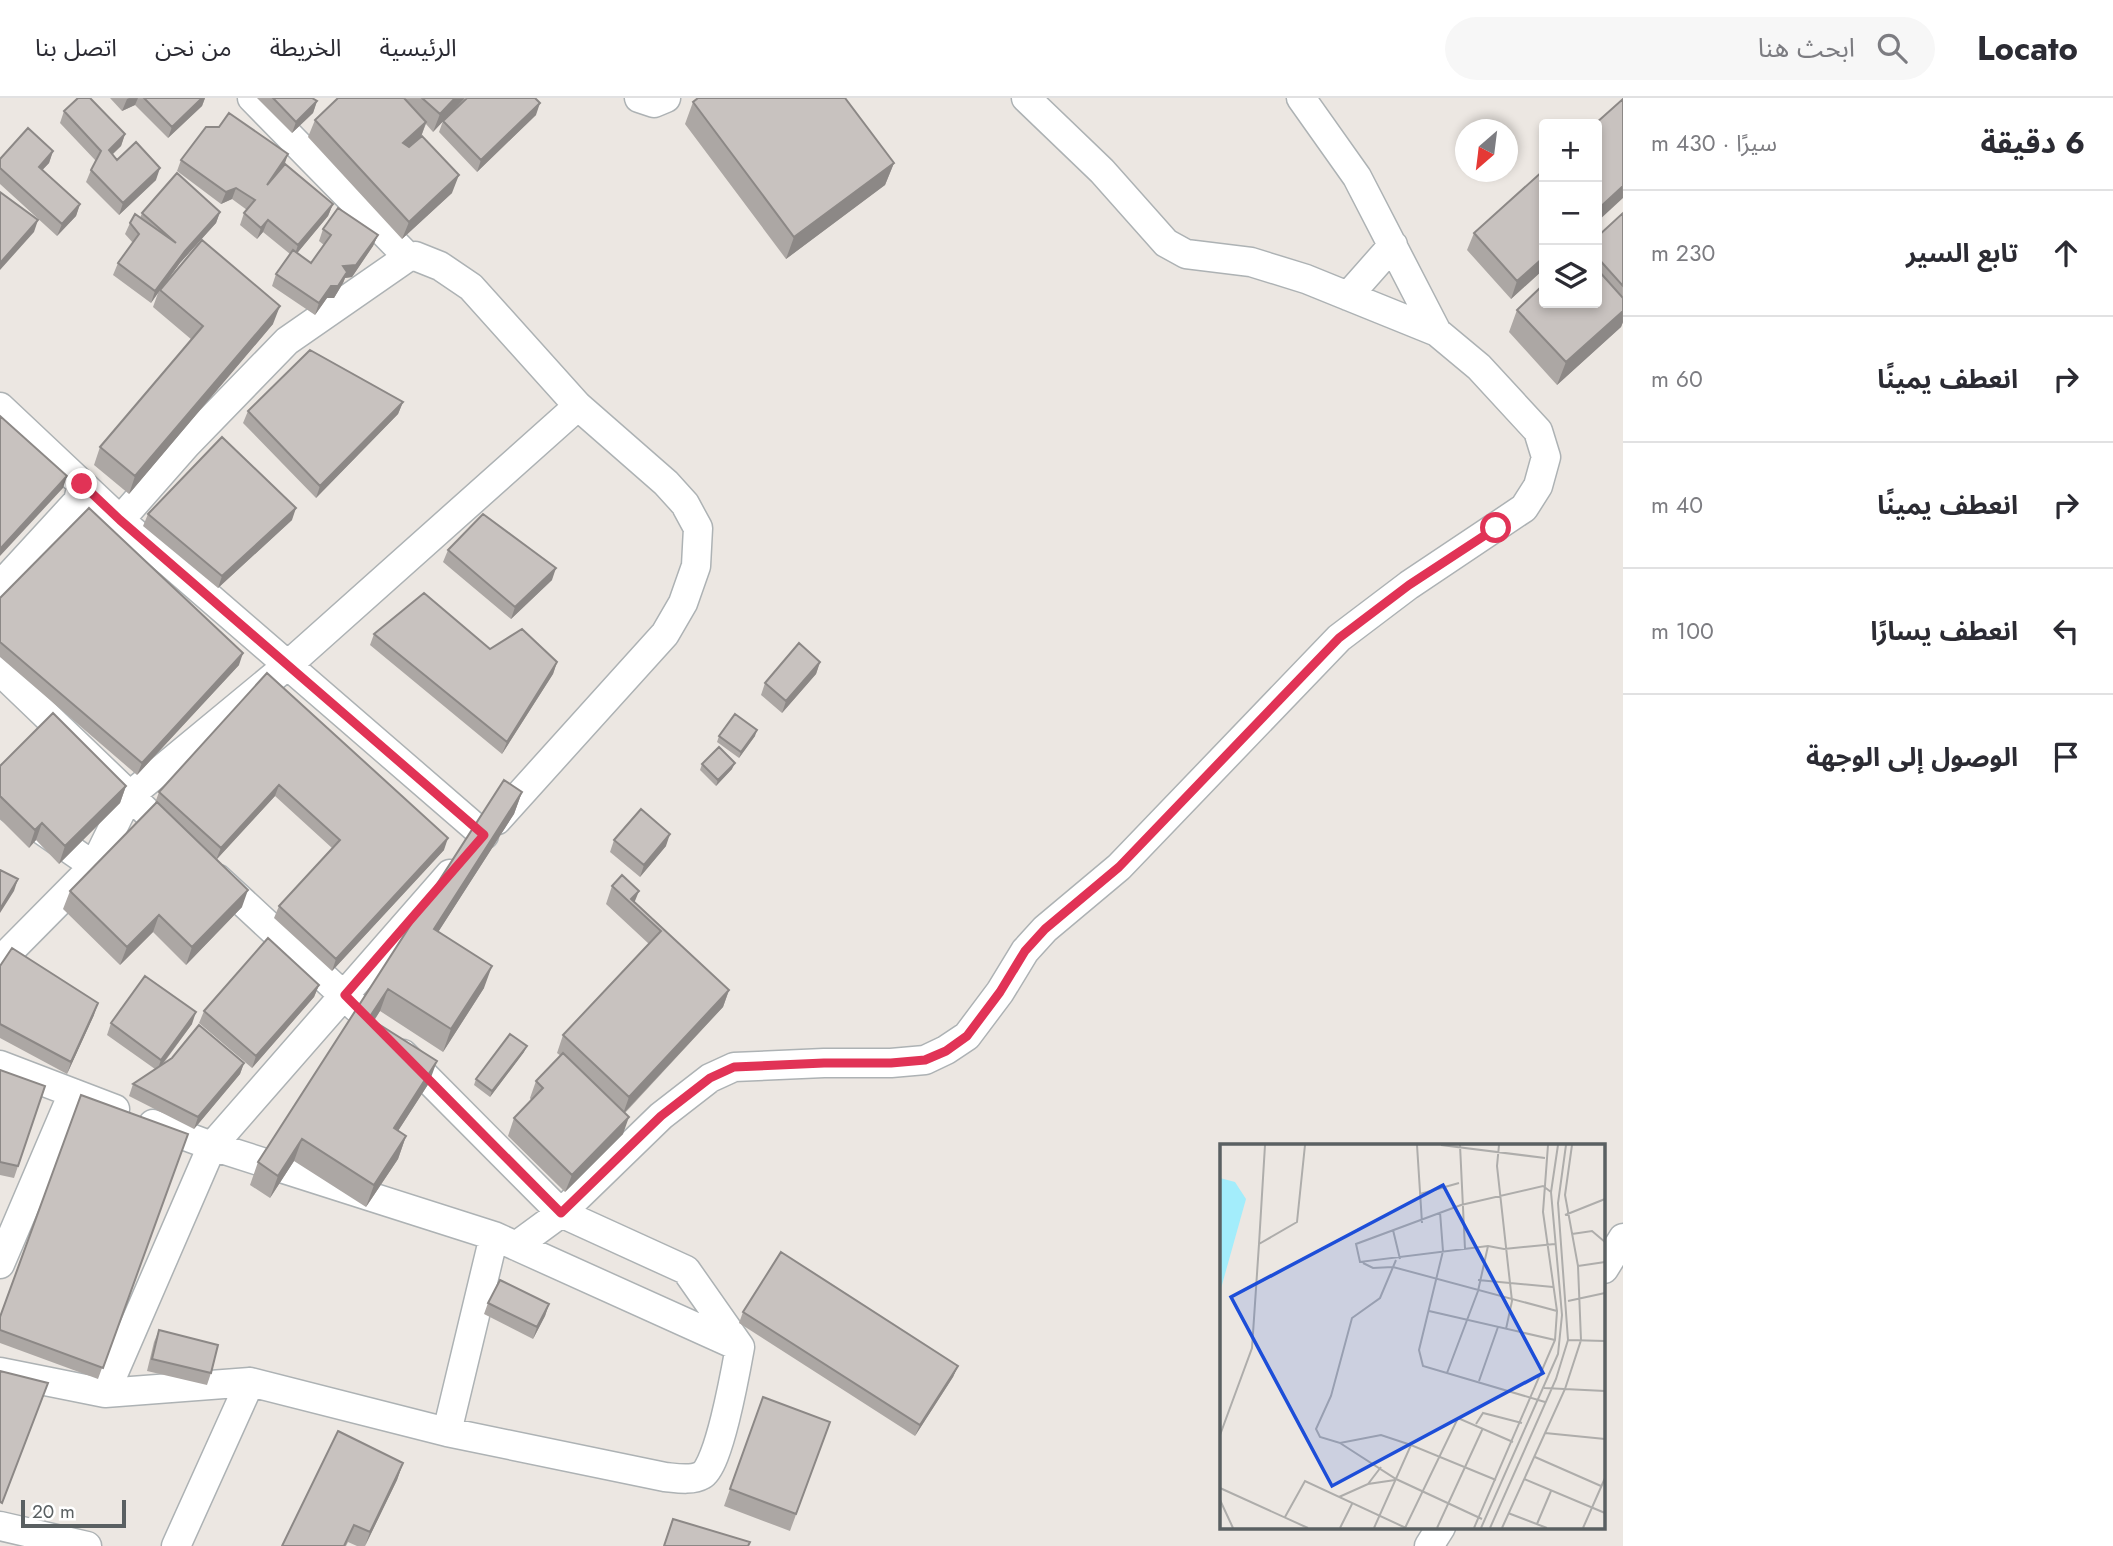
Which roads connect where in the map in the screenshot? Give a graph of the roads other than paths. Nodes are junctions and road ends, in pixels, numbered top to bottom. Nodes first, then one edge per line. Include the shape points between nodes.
1 (252, 98) edge
2 (639, 98) edge
3 (666, 98) edge
4 (1026, 98) edge
5 (1301, 98) edge
6 (1393, 245) junction
7 (408, 257) junction
8 (1348, 296) junction
9 (1437, 332) junction
10 (578, 406) junction
11 (0, 407) edge
12 (82, 484) junction
13 (120, 520) junction
14 (0, 586) edge
15 (289, 664) junction
16 (0, 671) edge
17 (128, 797) junction
18 (0, 801) edge
19 (484, 835) junction
20 (94, 866) junction
21 (0, 961) edge
22 (345, 995) junction
23 (0, 1065) edge
24 (73, 1093) junction
25 (212, 1146) junction
26 (561, 1213) junction
27 (1623, 1238) edge
28 (505, 1241) junction
29 (0, 1264) edge
30 (1605, 1267) edge
31 (740, 1347) junction
32 (0, 1372) edge
33 (250, 1382) junction
34 (105, 1393) junction
35 (447, 1432) junction
36 (0, 1526) edge
37 (1440, 1528) edge
38 (87, 1546) edge
39 (176, 1546) edge
40 (1429, 1546) edge

1 - 7 street
2 - 3 street via 654,103
4 - 8 street via 1102,171 1166,243 1186,254 1251,262
5 - 6 street via 1357,177
6 - 8 street
6 - 9 street
7 - 10 street via 440,266 471,287
7 - 13 street via 287,341
8 - 9 street
9 - 26 street via 1479,367 1538,431 1546,457 1538,486 1524,508 1339,638 1119,867 1045,929 967,1036 925,1060 734,1067 710,1078 661,1116
10 - 15 street
10 - 19 street via 685,504 698,528 696,566 683,603 665,634
11 - 12 street
12 - 13 street
12 - 14 street via 78,501
13 - 15 street
15 - 17 street
15 - 19 street
16 - 17 street
17 - 20 street
17 - 22 street
18 - 20 street
19 - 22 street
20 - 21 street
22 - 25 street
22 - 26 street
23 - 24 street
24 - 25 street
24 - 29 street
25 - 28 street
25 - 34 street
26 - 28 street
26 - 31 street via 686,1270
27 - 30 street
28 - 31 street
28 - 35 street
31 - 35 street via 712,1466 702,1476 665,1478
32 - 34 street
33 - 34 street
33 - 35 street
33 - 39 street
36 - 38 street
37 - 40 street

